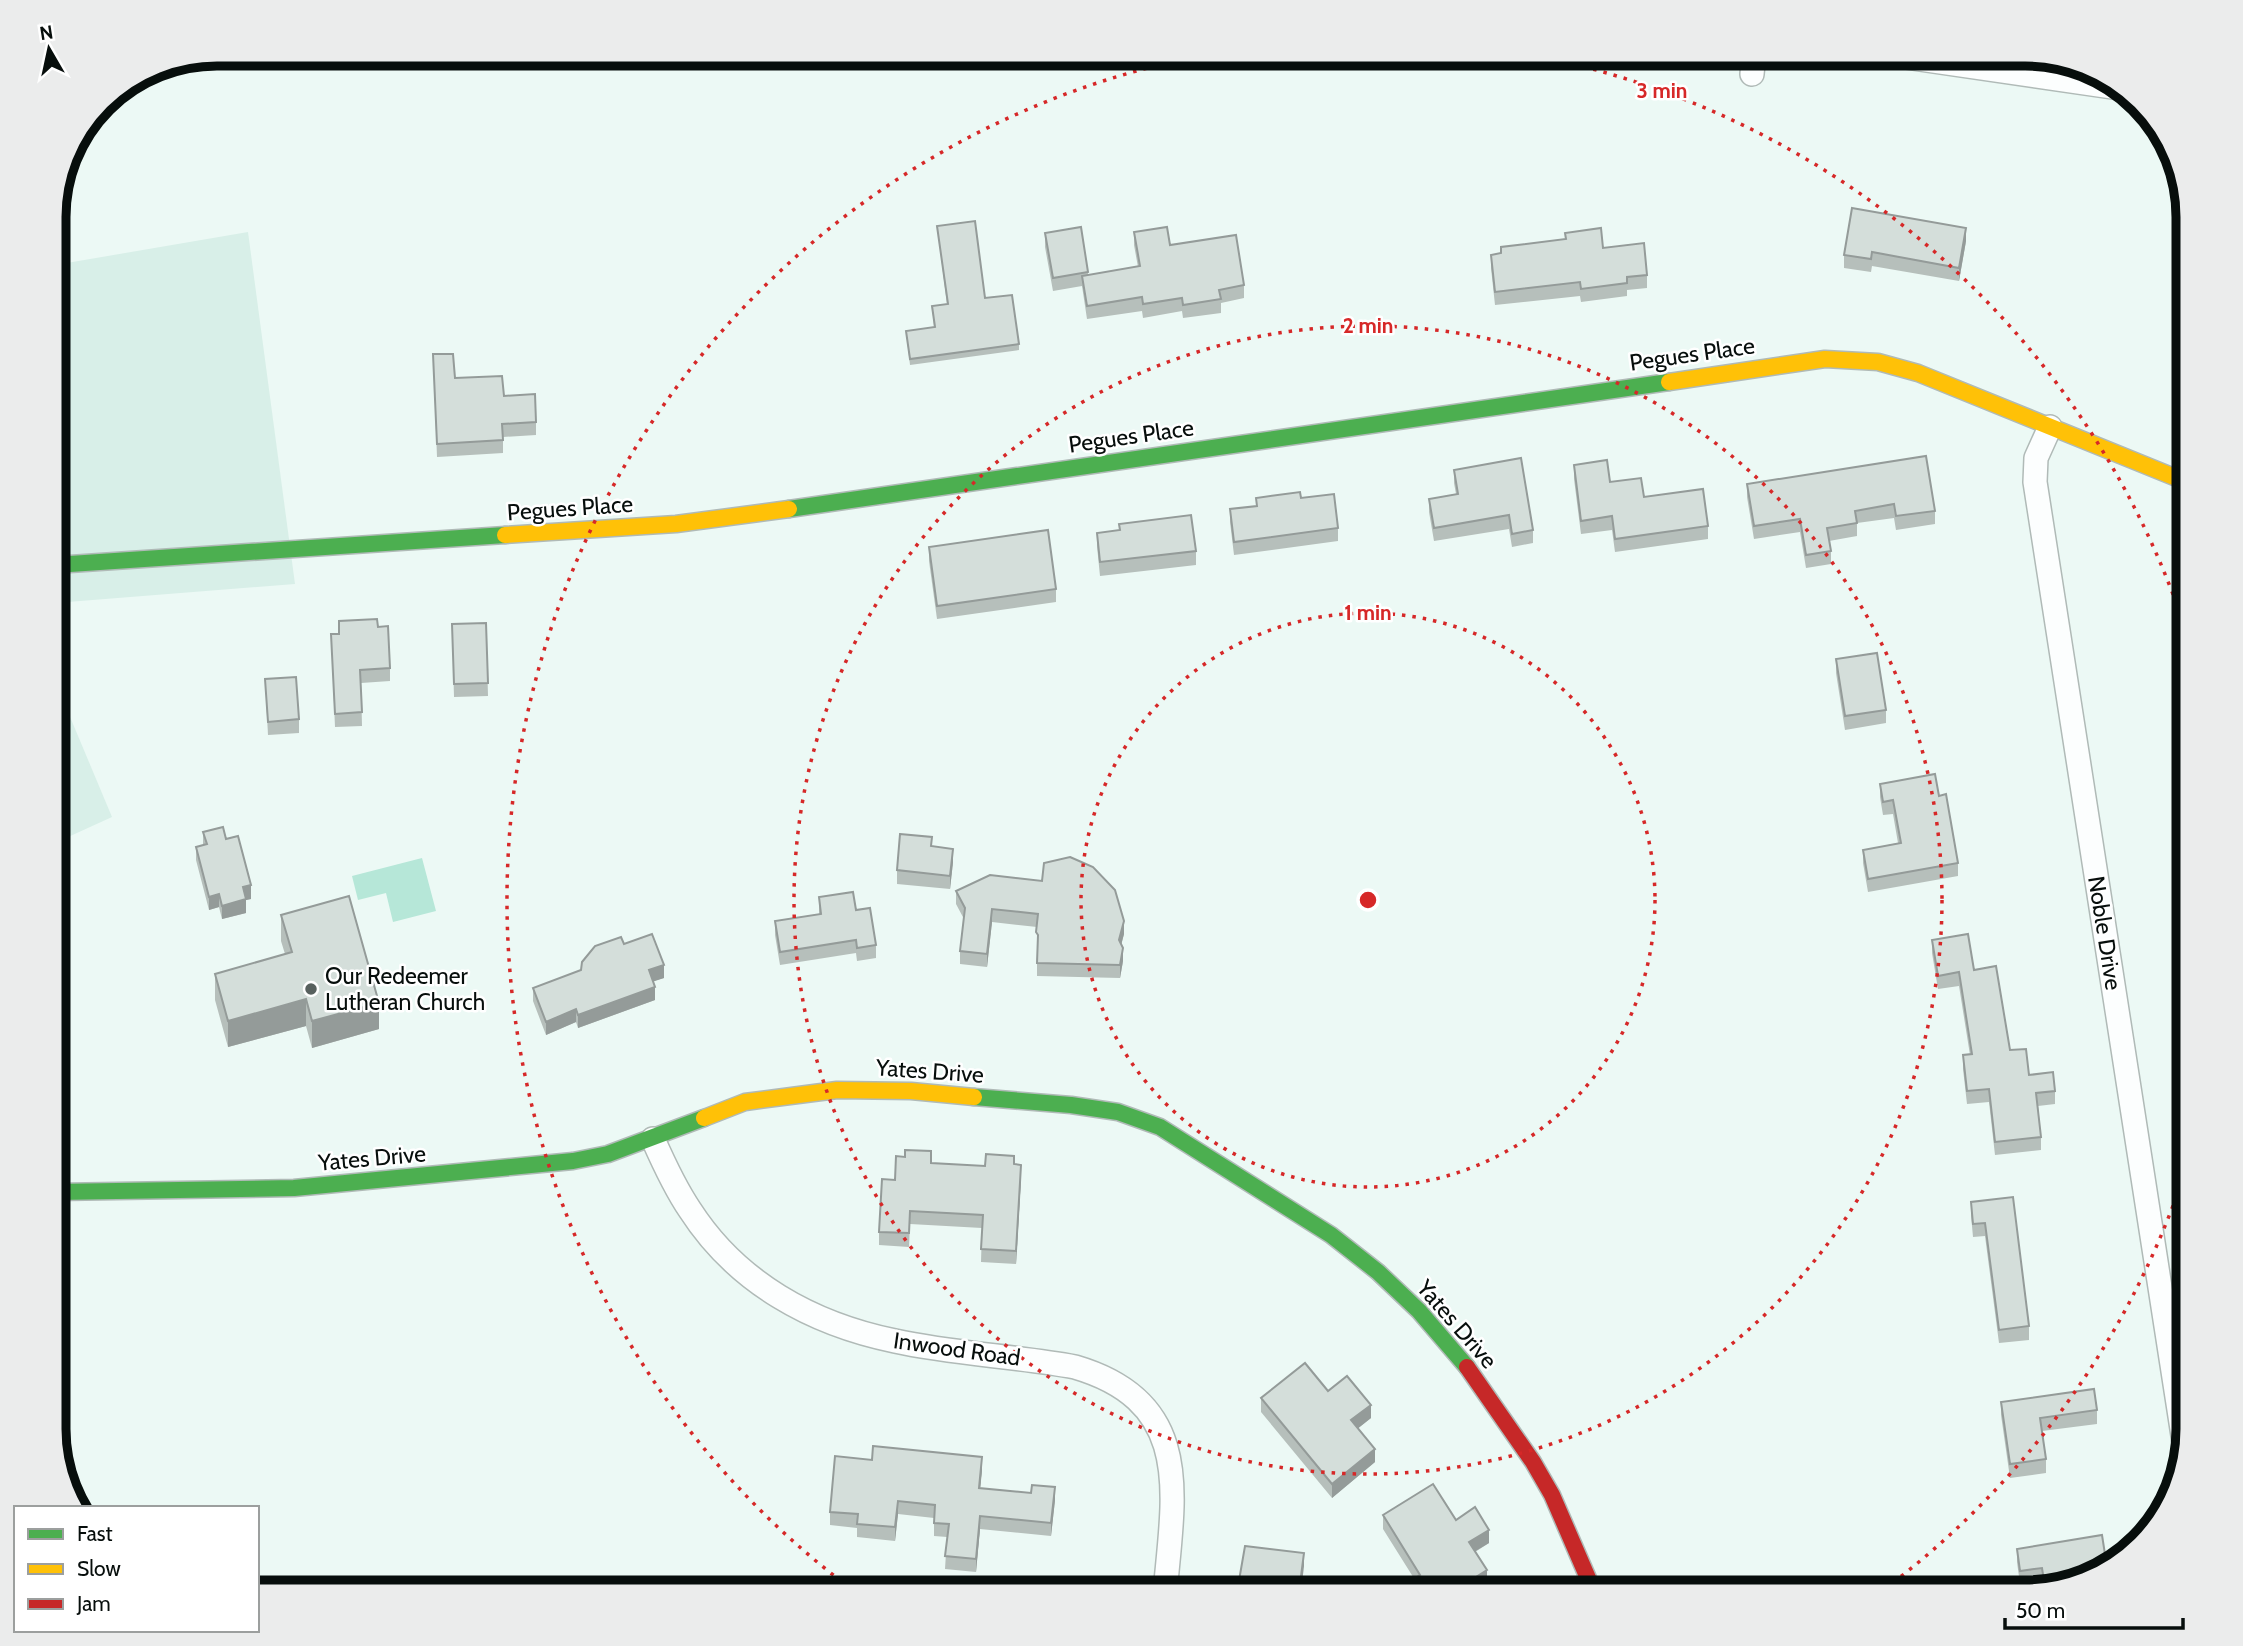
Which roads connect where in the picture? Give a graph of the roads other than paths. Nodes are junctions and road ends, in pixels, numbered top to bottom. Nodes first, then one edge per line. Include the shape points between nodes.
1 (1968, 66) edge
2 (2097, 85) edge
3 (2050, 427) junction
4 (2176, 478) edge
5 (67, 564) edge
6 (653, 1139) junction
7 (67, 1192) edge
8 (2176, 1390) edge
9 (1166, 1579) edge
10 (1588, 1579) edge

1 - 2 street
3 - 4 street, Pegues Place
3 - 5 street, Pegues Place via 1909,370 1860,360 1825,359 676,524
3 - 8 street, Noble Drive via 2036,458 2035,482
6 - 7 street, Yates Drive via 573,1161 294,1188
6 - 9 street, Inwood Road via 676,1188 710,1236 763,1288 795,1307 897,1342 1075,1367 1118,1384 1140,1401 1163,1437 1172,1475
6 - 10 street, Yates Drive via 745,1102 849,1090 1071,1105 1118,1112 1160,1127 1331,1235 1419,1311 1468,1368 1534,1462

